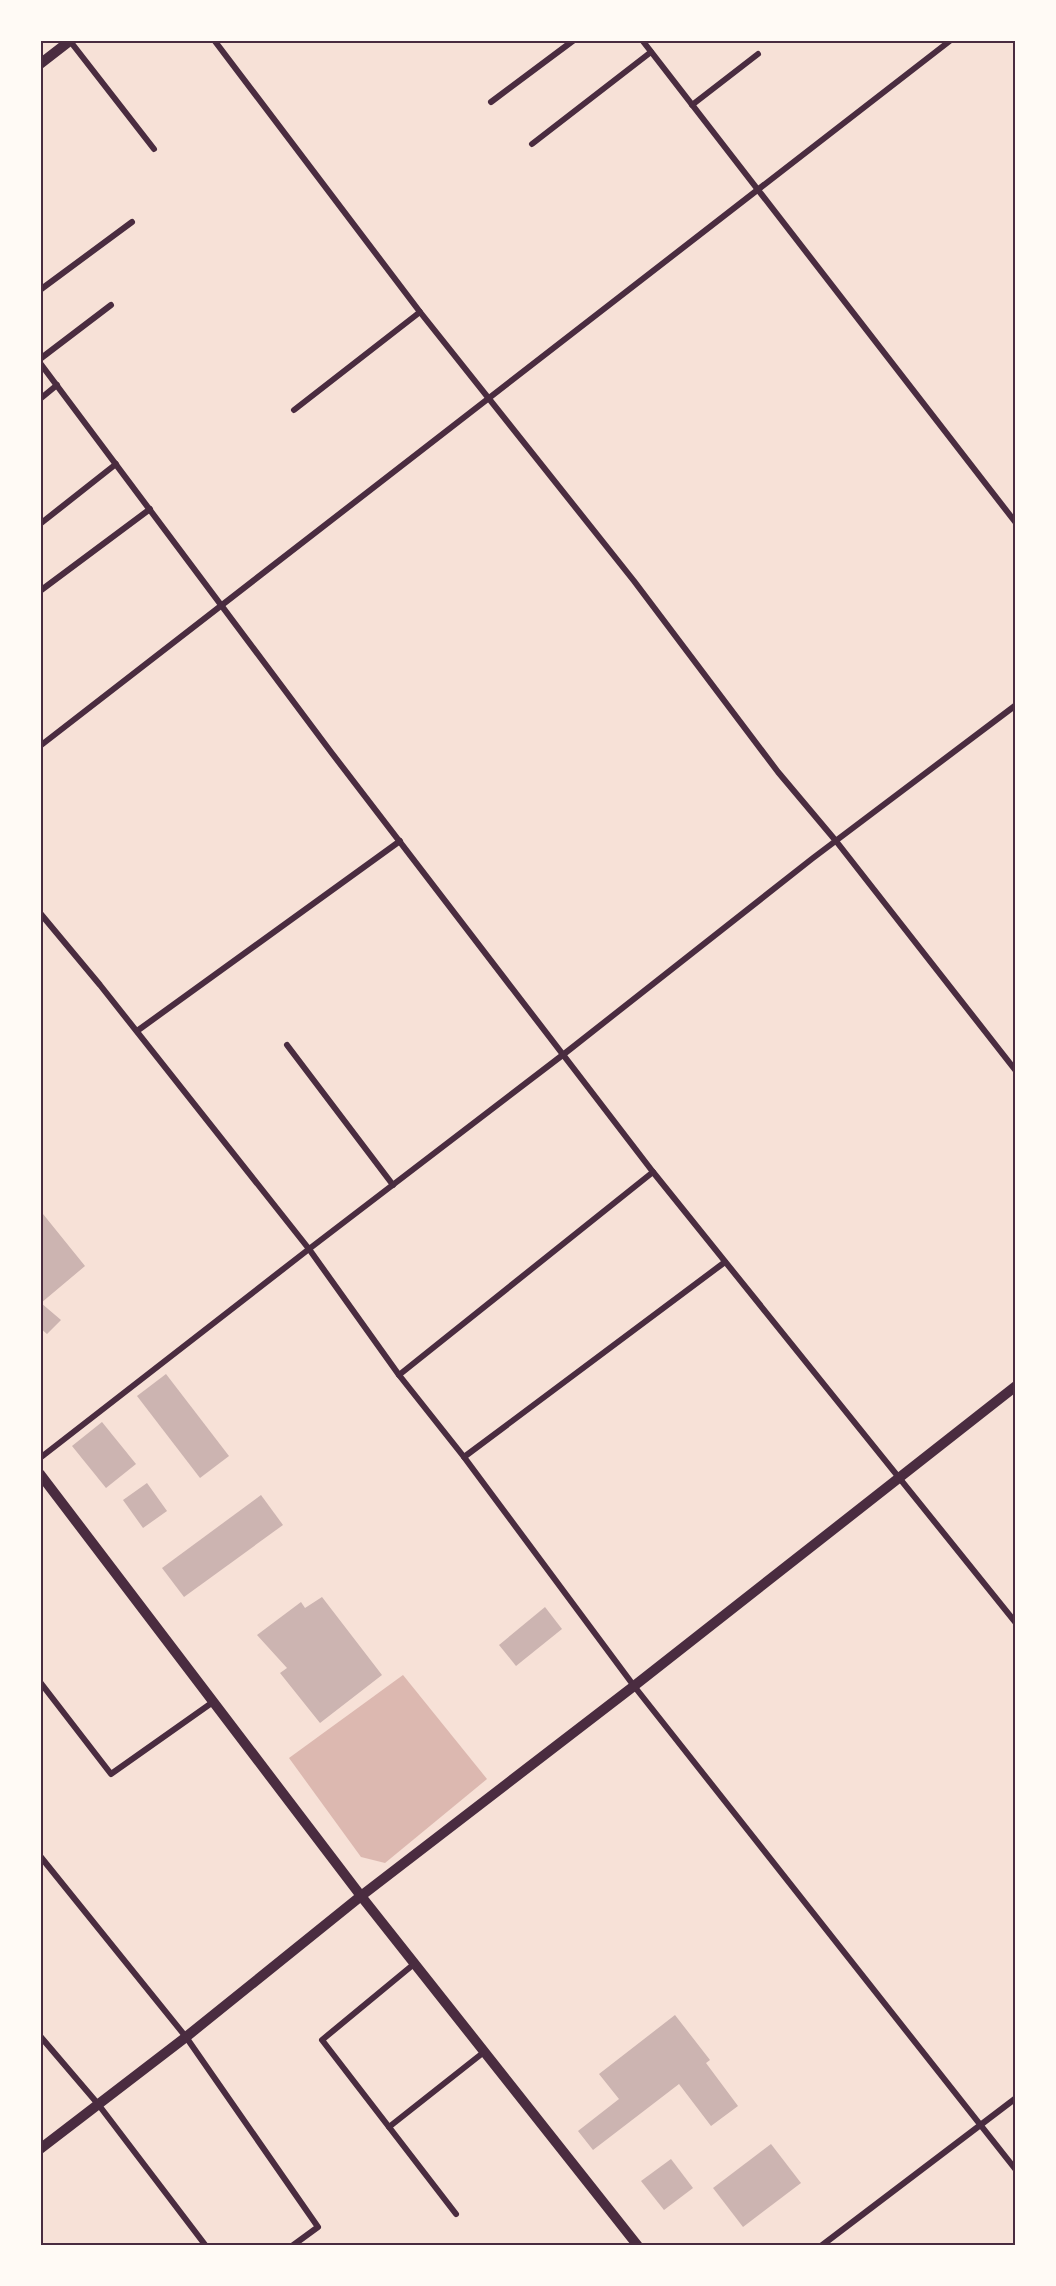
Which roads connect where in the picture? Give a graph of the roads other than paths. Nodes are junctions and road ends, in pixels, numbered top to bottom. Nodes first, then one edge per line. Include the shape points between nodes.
1 (214, 40) edge
2 (574, 40) edge
3 (642, 40) edge
4 (951, 40) edge
5 (71, 41) edge
6 (651, 52) junction
7 (758, 54) dead end
8 (40, 64) edge
9 (491, 102) dead end
10 (692, 105) junction
11 (532, 144) dead end
12 (154, 149) dead end
13 (758, 190) junction
14 (132, 222) dead end
15 (40, 290) edge
16 (111, 305) dead end
17 (420, 312) junction
18 (40, 361) edge
19 (57, 385) junction
20 (40, 399) edge
21 (490, 399) junction
22 (294, 410) dead end
23 (116, 464) junction
24 (150, 509) junction
25 (1016, 523) edge
26 (40, 524) edge
27 (40, 591) edge
28 (221, 605) junction
29 (1016, 705) edge
30 (40, 746) edge
31 (400, 841) junction
32 (836, 841) junction
33 (40, 913) edge
34 (137, 1031) junction
35 (286, 1045) dead end
36 (564, 1054) junction
37 (1016, 1071) edge
38 (653, 1172) junction
39 (393, 1185) junction
40 (309, 1249) junction
41 (725, 1262) junction
42 (399, 1375) junction
43 (1016, 1386) edge
44 (464, 1457) junction
45 (40, 1458) edge
46 (40, 1474) edge
47 (899, 1477) junction
48 (1016, 1623) edge
49 (40, 1682) edge
50 (634, 1686) junction
51 (213, 1701) junction
52 (40, 1856) edge
53 (361, 1896) junction
54 (414, 1964) junction
55 (40, 2036) edge
56 (186, 2037) junction
57 (484, 2052) junction
58 (1016, 2098) edge
59 (98, 2104) junction
60 (981, 2124) junction
61 (389, 2127) junction
62 (40, 2149) edge
63 (1016, 2170) edge
64 (456, 2214) dead end
65 (206, 2246) edge
66 (292, 2246) edge
67 (638, 2246) edge
68 (821, 2246) edge

1 - 17 street
2 - 9 street
3 - 6 street
4 - 13 street
5 - 8 street
5 - 12 street
6 - 10 street
6 - 11 street
7 - 10 street
10 - 13 street
13 - 21 street
13 - 25 street
14 - 15 street
16 - 18 street
17 - 21 street
17 - 22 street
18 - 19 street
19 - 20 street
19 - 23 street
21 - 28 street
21 - 32 street via 778,772
23 - 24 street
23 - 26 street
24 - 27 street
24 - 28 street
28 - 30 street
28 - 31 street
29 - 32 street
31 - 34 street
31 - 36 street
32 - 36 street
32 - 37 street
33 - 34 street
34 - 40 street
35 - 39 street
36 - 38 street
36 - 39 street
38 - 41 street
38 - 42 street
39 - 40 street
40 - 42 street
40 - 45 street
41 - 44 street
41 - 47 street
42 - 44 street
43 - 47 street
44 - 50 street
46 - 51 street
47 - 48 street
47 - 50 street
49 - 51 street via 111,1774
50 - 53 street
50 - 60 street
51 - 53 street
52 - 56 street
53 - 54 street
53 - 56 street
54 - 57 street
54 - 61 street via 322,2040
55 - 59 street
56 - 59 street
56 - 66 street via 318,2227
57 - 61 street
57 - 67 street
58 - 60 street
59 - 62 street
59 - 65 street
60 - 63 street
60 - 68 street
61 - 64 street

